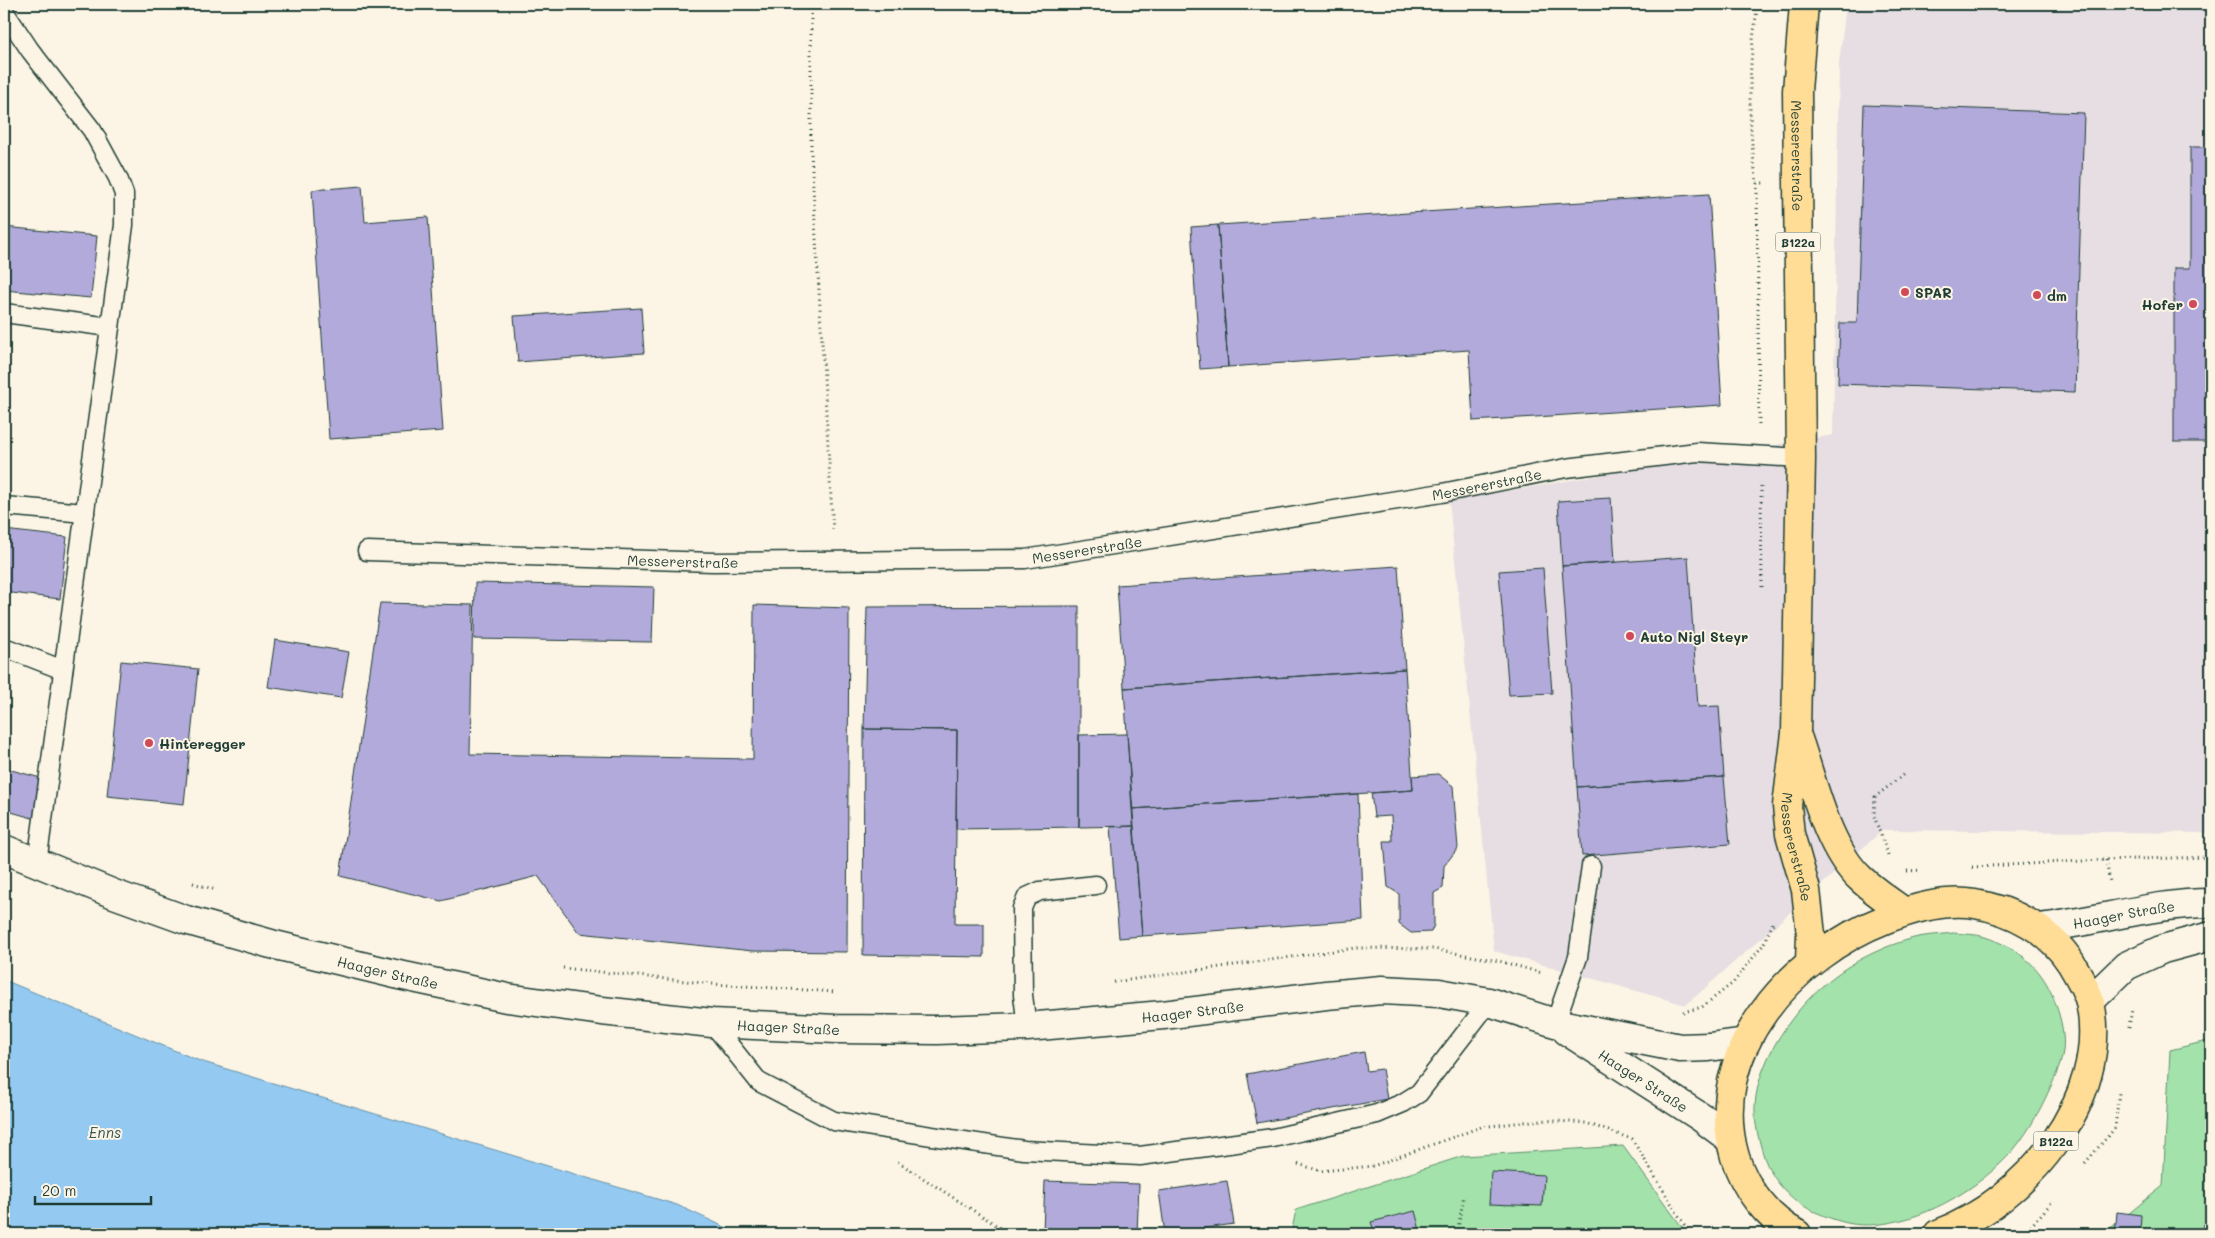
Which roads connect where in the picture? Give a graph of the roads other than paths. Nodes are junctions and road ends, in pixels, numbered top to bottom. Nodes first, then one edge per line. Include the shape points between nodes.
1 (1804, 4) edge
2 (4, 11) edge
3 (4, 313) edge
4 (110, 328) junction
5 (1801, 458) junction
6 (4, 506) edge
7 (85, 513) junction
8 (366, 551) dead end
9 (4, 647) edge
10 (64, 670) junction
11 (1796, 733) junction
12 (4, 849) edge
13 (37, 863) junction
14 (1592, 866) dead end
15 (1096, 884) dead end
16 (2211, 904) edge
17 (1904, 912) junction
18 (2039, 928) junction
19 (2211, 936) edge
20 (1810, 962) junction
21 (2090, 1001) junction
22 (1490, 1002) junction
23 (712, 1023) junction
24 (1555, 1023) junction
25 (1027, 1027) junction
26 (1746, 1042) junction
27 (1730, 1139) junction
28 (1797, 1234) edge
29 (1940, 1234) edge

1 - 5 main road, Messererstraße / B122a via 1797,91
2 - 4 lane via 92,130 124,194 124,224
3 - 4 lane
4 - 7 lane
5 - 8 lane, Messererstraße via 1697,452 1566,468 1442,493 1025,560 712,562
5 - 11 main road, Messererstraße / B122a
6 - 7 lane
7 - 10 lane
9 - 10 lane
10 - 13 lane
11 - 17 main road, Messererstraße / B122a via 1828,826 1843,858 1860,879
11 - 20 main road, Messererstraße / B122a via 1787,806 1790,834 1806,890
12 - 13 street, Haager Straße
13 - 23 street, Haager Straße via 186,920 389,973 507,998
14 - 24 lane via 1578,957
15 - 25 lane via 1040,891 1027,897 1022,908 1022,995
16 - 18 street, Haager Straße via 2169,906
17 - 18 main road, B122a via 1936,904 1975,904 2009,913
17 - 20 main road, B122a via 1872,924
18 - 21 main road, B122a via 2063,950
19 - 21 street via 2163,949 2126,966
20 - 26 main road, B122a via 1784,986
21 - 29 main road, B122a via 2093,1037 2089,1072 2078,1103 2057,1140 2021,1182 1987,1209
22 - 23 lane via 1419,1092 1403,1103 1378,1114 1273,1138 1140,1156 1024,1150 834,1121 759,1082
22 - 24 street, Haager Straße
22 - 25 street, Haager Straße via 1439,993 1382,990
23 - 25 street, Haager Straße via 836,1029
24 - 26 street, Haager Straße via 1680,1048
24 - 27 street, Haager Straße
26 - 27 main road, B122a via 1734,1072 1728,1106
27 - 28 main road, B122a via 1740,1173 1760,1205

